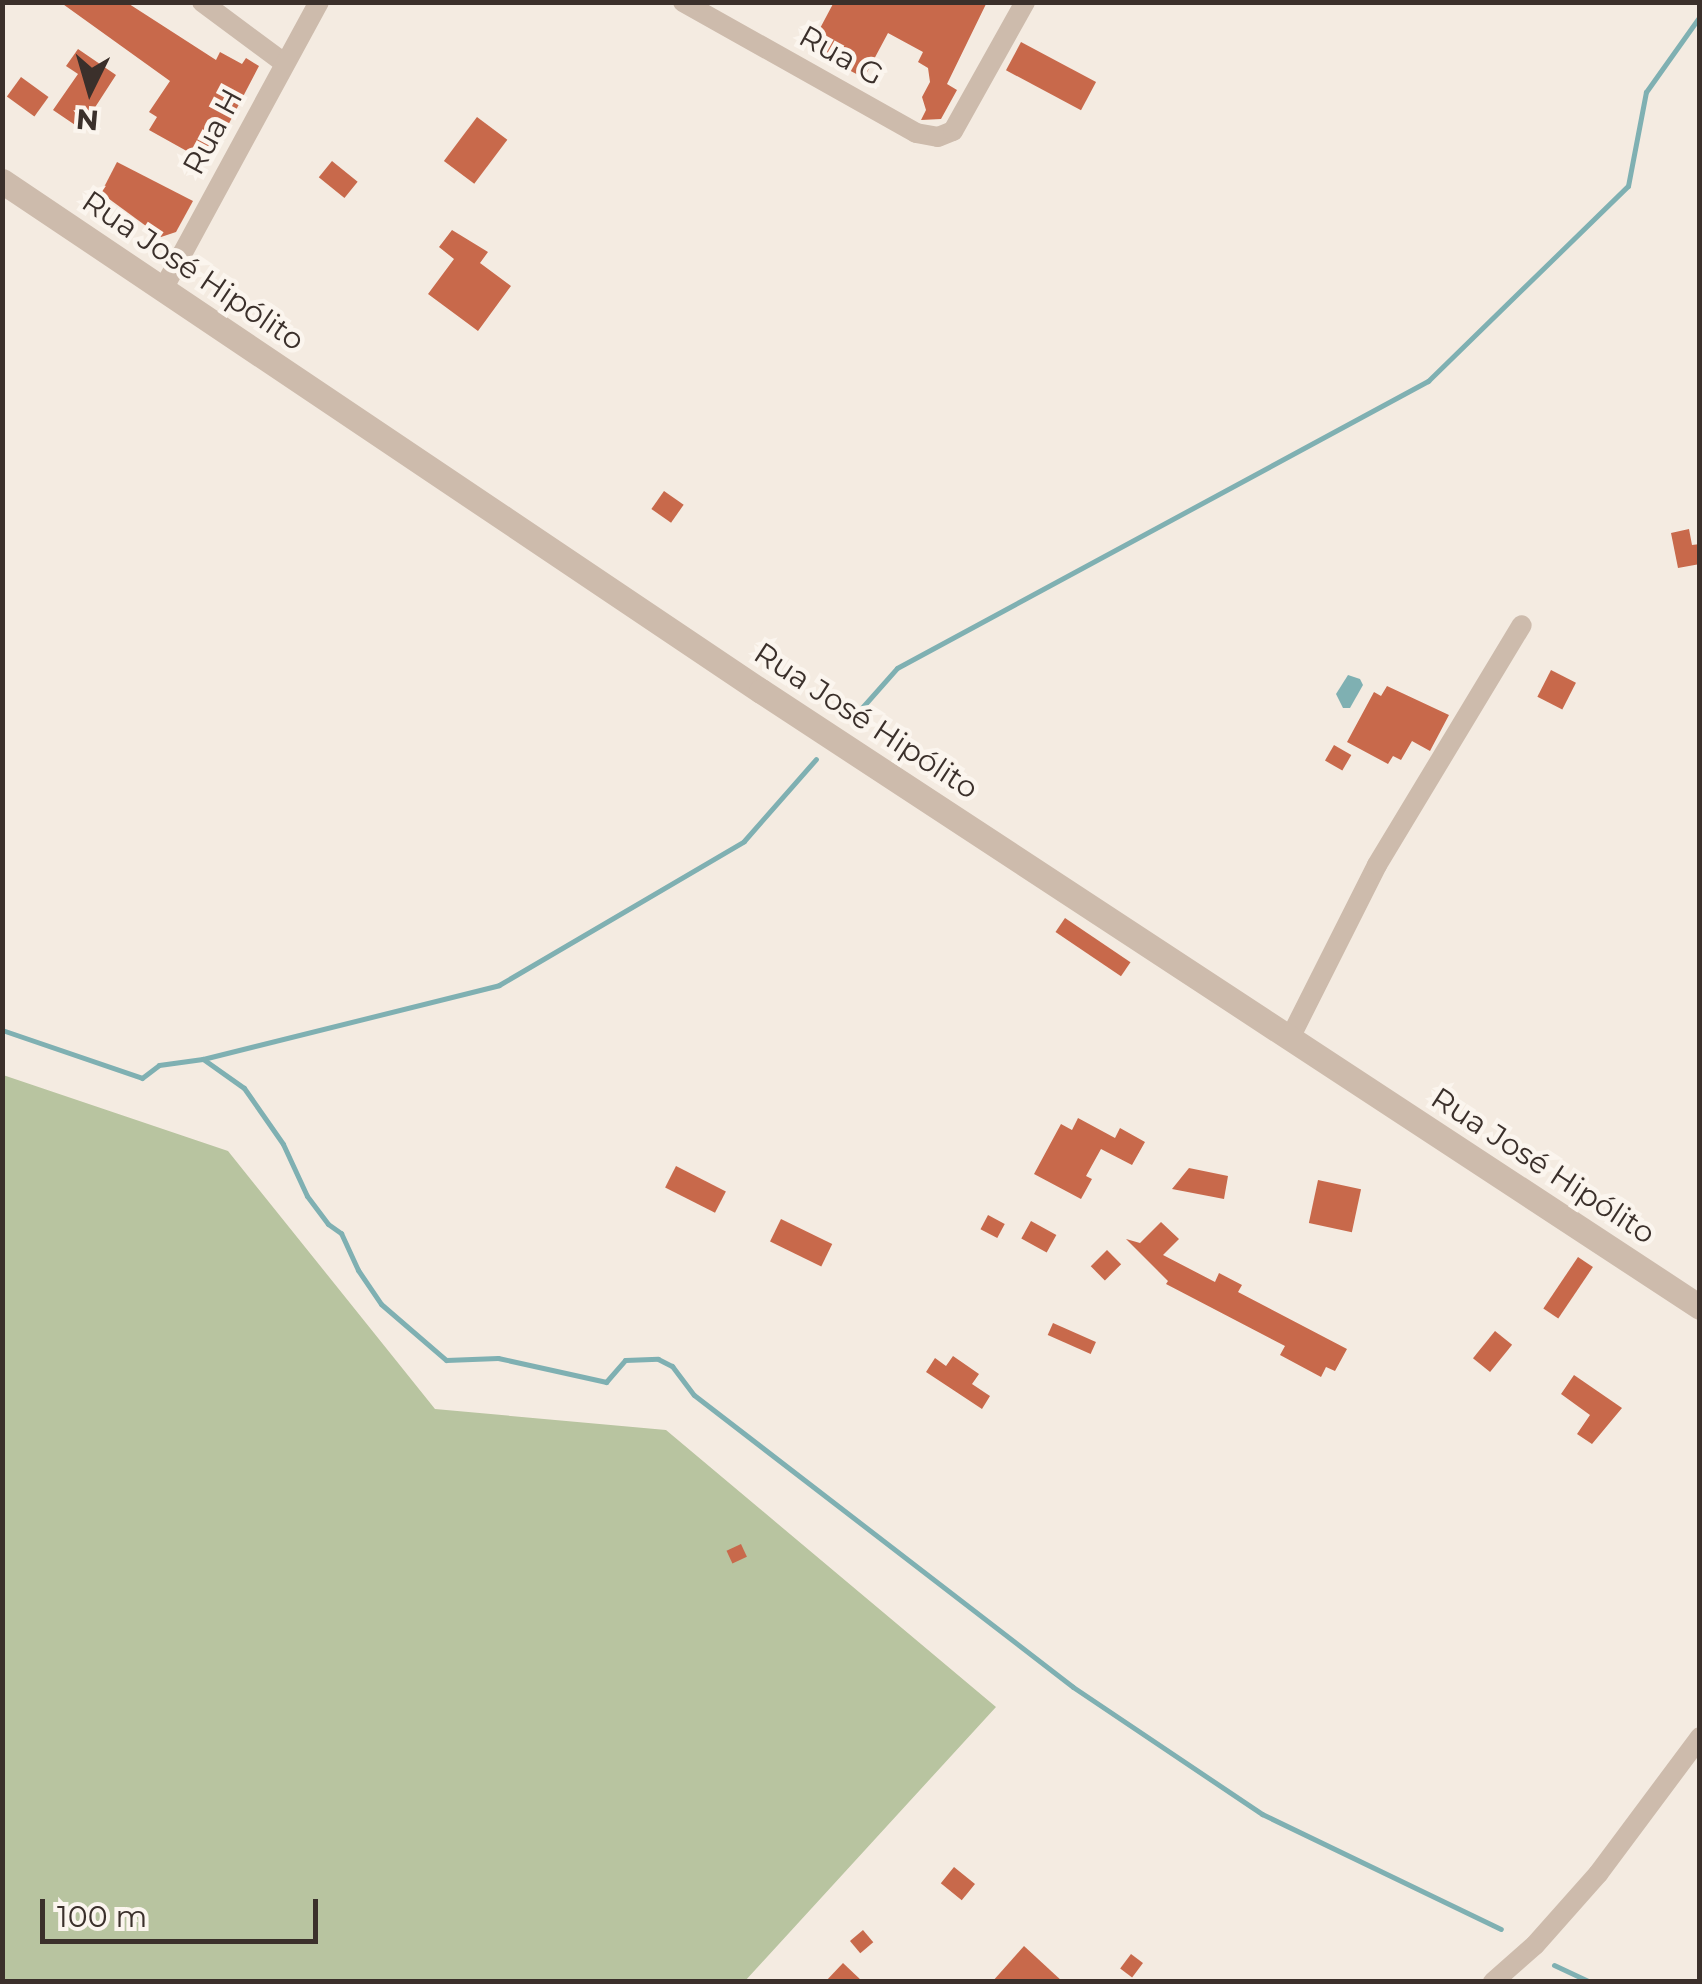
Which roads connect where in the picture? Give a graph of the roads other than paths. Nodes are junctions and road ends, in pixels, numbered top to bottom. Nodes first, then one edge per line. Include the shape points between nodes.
1 (202, 2) edge
2 (319, 2) edge
3 (683, 2) edge
4 (1025, 2) edge
5 (284, 63) junction
6 (2, 180) edge
7 (162, 291) junction
8 (1522, 624) dead end
9 (1290, 1038) junction
10 (1700, 1308) edge
11 (1700, 1737) edge
12 (1493, 1982) edge

1 - 5 street
2 - 5 street, Rua H
3 - 4 street, Rua G via 916,133 938,137 953,131
5 - 7 street, Rua H
6 - 7 street, Rua José Hipólito
7 - 9 street, Rua José Hipólito
8 - 9 street via 1377,865
9 - 10 street, Rua José Hipólito
11 - 12 street via 1598,1874

